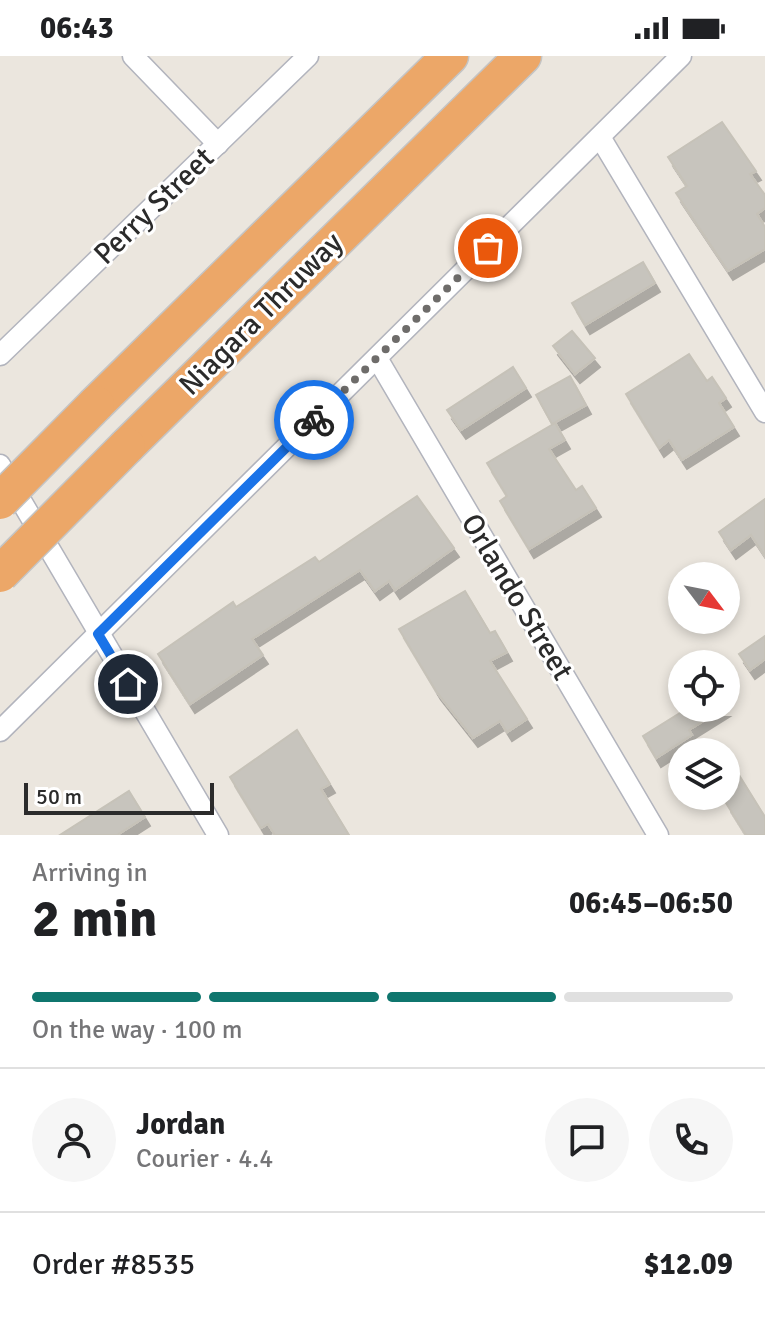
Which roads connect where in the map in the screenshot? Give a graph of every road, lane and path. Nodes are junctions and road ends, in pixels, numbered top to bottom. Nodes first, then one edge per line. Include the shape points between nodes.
1 (133, 56) edge
2 (308, 56) edge
3 (450, 56) edge
4 (523, 56) edge
5 (681, 56) edge
6 (600, 137) junction
7 (218, 144) junction
8 (0, 355) edge
9 (377, 358) junction
10 (765, 412) edge
11 (0, 465) edge
12 (0, 501) edge
13 (0, 574) edge
14 (98, 634) junction
15 (0, 731) edge
16 (218, 835) edge
17 (658, 835) edge

1 - 7 street
2 - 7 street, Perry Street
3 - 12 highway, Niagara Thruway, bridge
4 - 13 highway, Niagara Thruway, bridge
5 - 6 street
6 - 9 street
6 - 10 street
7 - 8 street, Perry Street
9 - 14 street
9 - 17 street, Orlando Street
11 - 14 street
14 - 15 street
14 - 16 street

